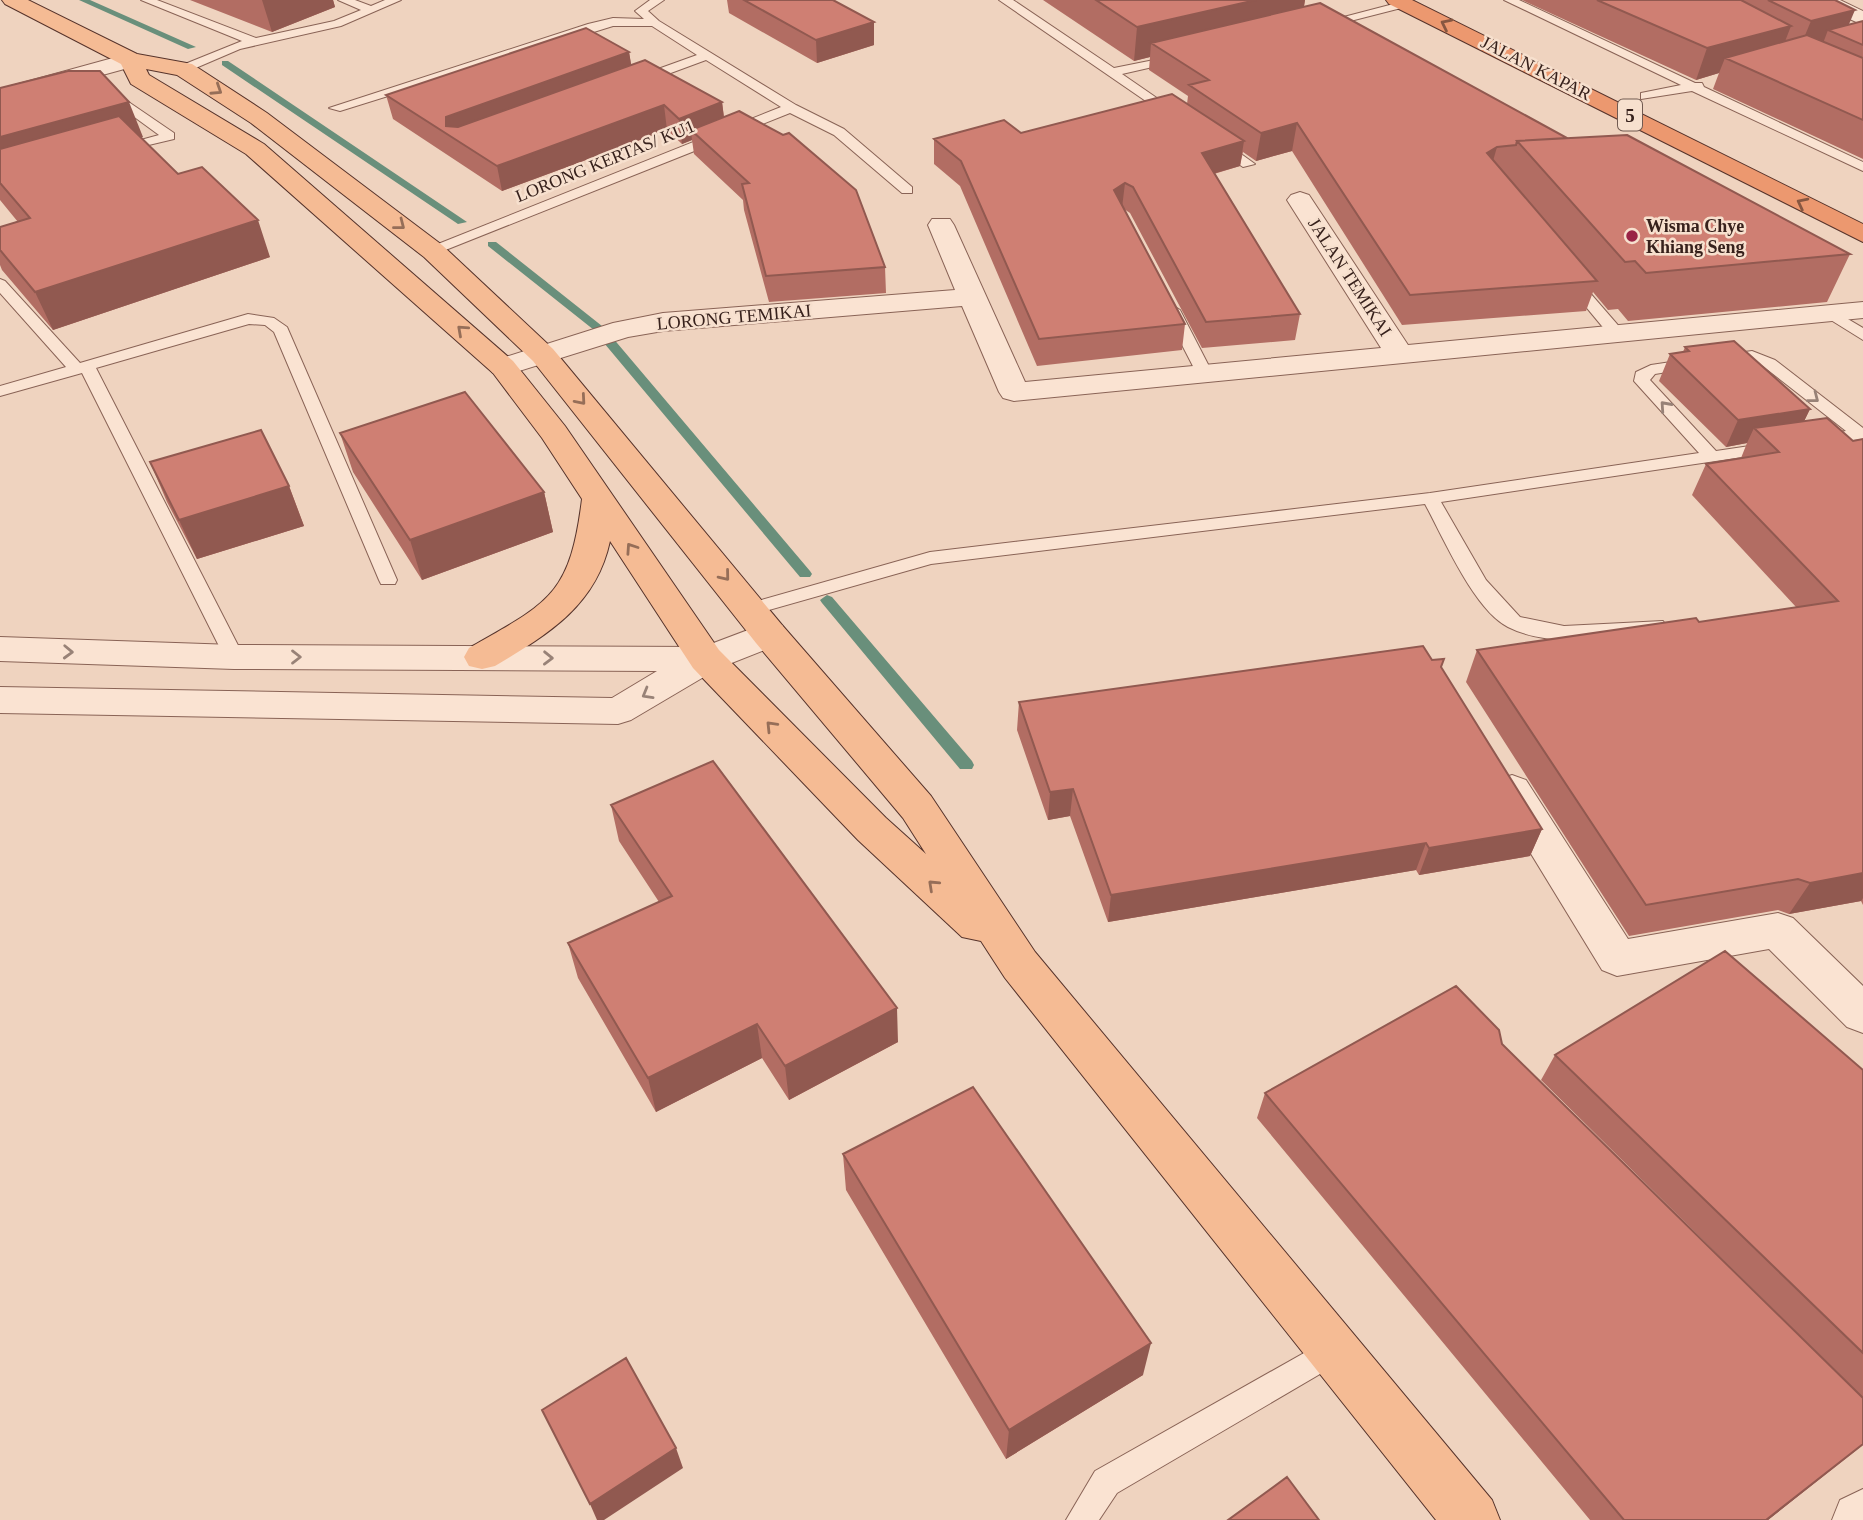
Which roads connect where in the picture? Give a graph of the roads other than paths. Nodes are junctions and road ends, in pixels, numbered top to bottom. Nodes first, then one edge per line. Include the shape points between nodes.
1 (12, 0) edge
2 (147, 0) edge
3 (344, 0) edge
4 (395, 0) edge
5 (658, 0) edge
6 (1004, 0) edge
7 (1441, 0) edge
8 (1510, 0) edge
9 (1823, 0) edge
10 (1400, 2) edge
11 (372, 10) junction
12 (1308, 12) edge
13 (1863, 19) edge
14 (655, 23) junction
15 (1327, 23) junction
16 (1302, 29) edge
17 (255, 42) junction
18 (1537, 45) dead end
19 (708, 55) junction
20 (1189, 55) edge
21 (131, 60) junction
22 (184, 69) junction
23 (1113, 72) junction
24 (83, 74) junction
25 (1721, 80) dead end
26 (629, 83) edge
27 (1621, 85) dead end
28 (1695, 87) junction
29 (0, 96) edge
30 (1644, 96) junction
31 (335, 108) dead end
32 (791, 108) junction
33 (1681, 114) dead end
34 (104, 154) edge
35 (1248, 164) dead end
36 (1863, 167) edge
37 (907, 190) dead end
38 (1300, 200) dead end
39 (941, 225) dead end
40 (1863, 234) edge
41 (433, 251) junction
42 (1566, 273) edge
43 (0, 284) edge
44 (969, 297) junction
45 (1166, 300) edge
46 (1829, 301) junction
47 (1863, 309) edge
48 (1617, 334) junction
49 (1863, 335) edge
50 (543, 355) junction
51 (1400, 355) junction
52 (503, 366) junction
53 (82, 367) junction
54 (1205, 373) junction
55 (0, 391) edge
56 (1862, 434) edge
57 (1711, 456) junction
58 (1430, 498) junction
59 (598, 499) junction
60 (388, 580) dead end
61 (760, 621) junction
62 (1680, 624) edge
63 (0, 649) edge
64 (234, 657) junction
65 (482, 657) junction
66 (706, 659) junction
67 (0, 700) edge
68 (1495, 762) edge
69 (1020, 965) junction
70 (1863, 1014) edge
71 (1334, 1350) junction
72 (1081, 1520) edge
73 (1472, 1520) edge

1 - 21 main road
2 - 17 lane
3 - 11 lane
4 - 11 lane
5 - 14 lane via 641,10
6 - 23 lane
7 - 18 highway, JALAN KAPAR
8 - 28 lane
9 - 13 street
10 - 15 lane
40 -> 10 highway, JALAN KAPAR / 5
11 - 17 lane via 337,24
12 - 15 lane
14 - 19 lane
14 - 31 lane via 592,26
15 - 16 lane
17 - 22 lane
19 - 26 lane
19 - 32 lane
20 - 23 lane
21 - 22 main road
21 - 24 street
52 -> 21 main road via 255,149 139,79
22 -> 41 main road via 292,139
23 - 35 lane
24 - 29 street
24 - 34 lane via 169,136
25 - 28 lane
27 - 30 highway, JALAN KAPAR / 5
28 - 30 lane
28 - 36 lane
30 - 33 highway, JALAN KAPAR / 5
32 - 37 lane via 839,132
32 - 41 lane, LORONG KERTAS/ KU1
38 - 51 street, JALAN TEMIKAI
39 - 44 street
41 - 50 main road
42 - 48 lane
43 - 53 lane
44 - 50 street, LORONG TEMIKAI via 663,322 623,329
44 - 54 street via 1014,392
45 - 54 lane
46 - 47 street
46 - 48 street
46 - 49 lane
48 - 51 street
50 - 52 street, LORONG TEMIKAI
50 -> 61 main road
51 - 54 street
52 - 59 main road
53 - 55 lane
53 - 60 lane via 248,319 269,321 281,330
53 - 64 lane
56 - 57 lane
57 -> 56 lane via 1642,381 1642,375 1752,356 1769,363
57 - 58 lane
58 - 61 lane via 930,558
58 - 62 lane via 1494,605 1514,622 1563,634
59 - 65 main road via 596,539 587,571 572,596 539,624
66 -> 59 main road
61 - 66 street
61 - 69 main road via 917,807
63 -> 64 street
64 -> 65 street
65 -> 66 street
66 -> 67 street via 618,710
69 -> 66 main road via 872,829
68 - 70 street via 1617,958 1778,930
69 - 71 main road
71 - 72 lane via 1106,1482
71 - 73 main road

